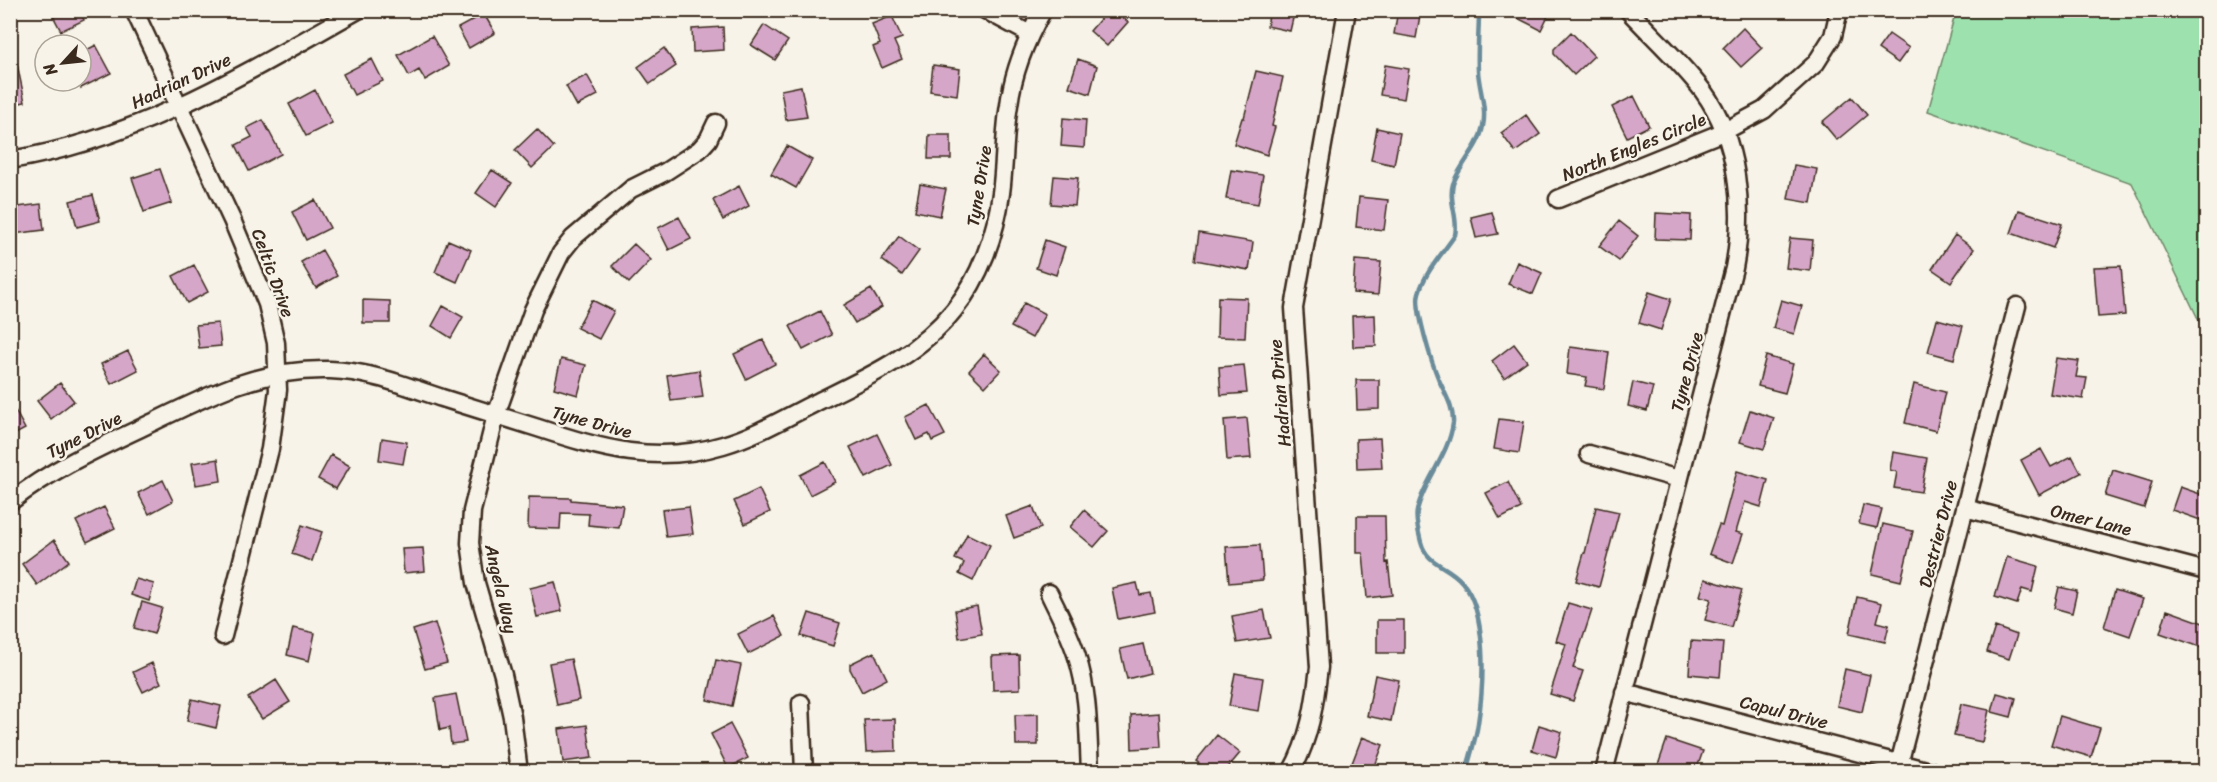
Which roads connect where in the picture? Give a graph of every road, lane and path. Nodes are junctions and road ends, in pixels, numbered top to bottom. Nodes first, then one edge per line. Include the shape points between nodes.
1 (134, 10) edge
2 (358, 10) edge
3 (985, 10) edge
4 (1043, 10) edge
5 (1347, 10) edge
6 (1628, 10) edge
7 (1839, 10) edge
8 (1030, 34) junction
9 (179, 107) junction
10 (716, 123) dead end
11 (1723, 132) junction
12 (10, 160) edge
13 (1558, 199) dead end
14 (2017, 306) dead end
15 (278, 374) junction
16 (496, 415) junction
17 (1589, 454) dead end
18 (1679, 479) junction
19 (10, 502) edge
20 (1965, 507) junction
21 (2206, 571) edge
22 (1049, 593) dead end
23 (223, 636) dead end
24 (1624, 692) junction
25 (801, 703) dead end
26 (1898, 767) edge
27 (519, 771) edge
28 (804, 771) edge
29 (1090, 771) edge
30 (1291, 771) edge
31 (1604, 771) edge
32 (1933, 771) edge

1 - 9 street, Celtic Drive
2 - 9 street, Hadrian Drive
3 - 8 street
4 - 8 street, Tyne Drive
5 - 30 street, Hadrian Drive via 1294,308 1319,667 1311,723
6 - 11 street, Tyne Drive via 1698,86
7 - 11 street, North Engles Circle via 1833,36 1808,71 1764,110
8 - 16 street, Tyne Drive via 1013,81 1001,195 985,257 955,309 917,348 769,427 702,450 670,455 614,451
9 - 12 street, Hadrian Drive via 118,131
9 - 15 street, Celtic Drive via 267,304
10 - 16 street, Angela Way via 699,150 631,189 561,253 533,310
11 - 13 street, North Engles Circle
11 - 18 street, Tyne Drive via 1737,189 1738,249
14 - 20 street, Destrier Drive
15 - 16 street, Tyne Drive via 332,370 356,373
15 - 19 street, Tyne Drive via 221,390 82,456
15 - 23 street, Celtic Drive via 270,449
16 - 27 street, Angela Way via 471,512 470,543 476,583 510,707
17 - 18 street
18 - 24 street, Tyne Drive
20 - 21 street, Omer Lane
20 - 26 street, Destrier Drive
22 - 29 street via 1072,641 1083,679
24 - 26 street, Capul Drive
24 - 31 street, Tyne Drive
25 - 28 street
26 - 32 street, Capul Drive

